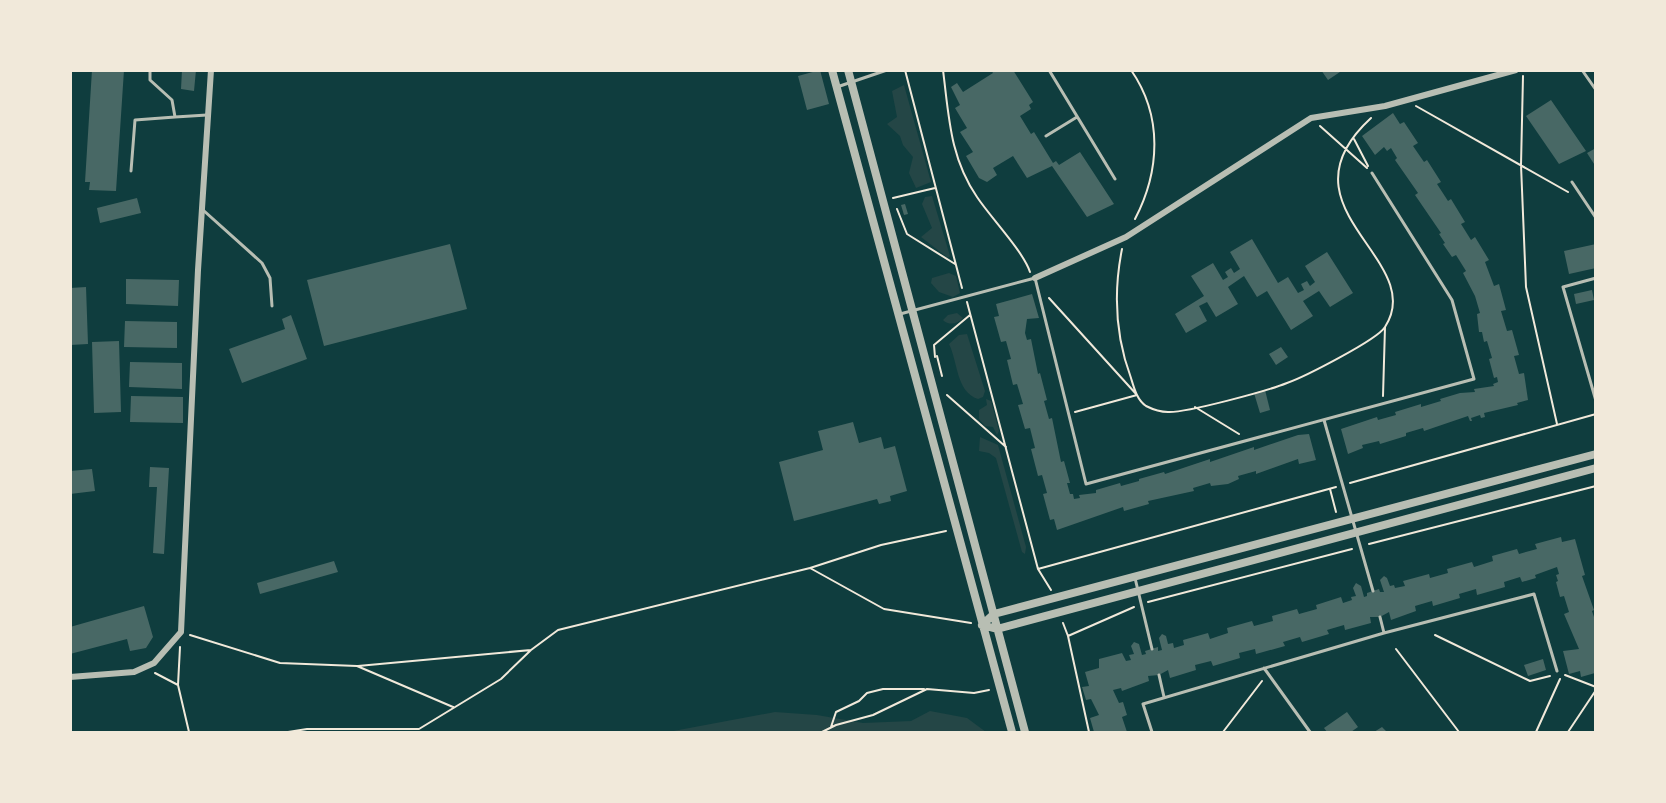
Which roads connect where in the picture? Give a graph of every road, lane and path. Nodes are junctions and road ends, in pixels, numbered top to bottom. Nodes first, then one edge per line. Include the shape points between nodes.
1 (150, 70) edge
2 (212, 70) edge
3 (832, 70) edge
4 (848, 70) edge
5 (887, 70) edge
6 (905, 70) edge
7 (943, 70) edge
8 (1049, 70) edge
9 (1131, 70) edge
10 (1515, 70) edge
11 (1523, 70) edge
12 (1582, 70) edge
13 (851, 83) junction
14 (837, 87) junction
15 (1596, 90) edge
16 (1406, 100) junction
17 (1385, 106) junction
18 (209, 115) junction
19 (175, 117) junction
20 (1077, 117) junction
21 (1311, 118) junction
22 (1046, 136) dead end
23 (1353, 138) junction
24 (1345, 150) junction
25 (1521, 165) junction
26 (131, 171) dead end
27 (1372, 173) junction
28 (1115, 179) dead end
29 (1572, 182) dead end
30 (935, 188) junction
31 (1584, 201) junction
32 (202, 209) junction
33 (1596, 218) edge
34 (1126, 237) junction
35 (955, 264) junction
36 (1596, 278) edge
37 (1033, 279) junction
38 (1039, 287) junction
39 (965, 297) junction
40 (978, 300) dead end
41 (967, 304) junction
42 (272, 306) dead end
43 (912, 311) junction
44 (898, 315) junction
45 (1385, 327) junction
46 (937, 356) dead end
47 (1137, 395) junction
48 (1596, 401) edge
49 (1383, 404) junction
50 (1194, 407) junction
51 (1069, 413) junction
52 (1596, 414) edge
53 (1324, 420) junction
54 (1557, 425) junction
55 (1249, 440) junction
56 (1006, 447) junction
57 (1596, 454) edge
58 (1596, 468) edge
59 (1343, 485) junction
60 (1596, 486) edge
61 (1353, 518) junction
62 (956, 529) junction
63 (1357, 532) junction
64 (1361, 546) junction
65 (810, 568) junction
66 (1134, 577) junction
67 (1138, 591) junction
68 (1372, 591) dead end
69 (1141, 604) junction
70 (994, 614) junction
71 (1380, 617) dead end
72 (982, 625) junction
73 (997, 629) junction
74 (181, 632) junction
75 (1384, 633) junction
76 (1435, 635) dead end
77 (1396, 648) dead end
78 (1152, 649) dead end
79 (531, 650) junction
80 (357, 666) junction
81 (144, 668) junction
82 (1264, 668) junction
83 (1557, 671) dead end
84 (1562, 674) junction
85 (1159, 675) dead end
86 (70, 677) edge
87 (1262, 681) dead end
88 (178, 685) junction
89 (1596, 688) edge
90 (927, 689) junction
91 (1000, 689) junction
92 (1164, 697) junction
93 (453, 707) junction
94 (831, 727) junction
95 (189, 732) edge
96 (288, 732) edge
97 (822, 732) edge
98 (1012, 732) edge
99 (1025, 732) edge
100 (1089, 732) edge
101 (1152, 732) edge
102 (1223, 732) edge
103 (1310, 732) edge
104 (1459, 732) edge
105 (1536, 732) edge
106 (1568, 732) edge

1 - 19 lane via 150,80 172,100
2 - 18 street
3 - 14 street
4 - 13 street
5 - 13 lane
6 - 30 path
7 - 37 path via 954,153 960,168
8 - 20 lane
9 - 34 path via 1150,105 1154,167 1143,205
10 - 16 street
11 - 25 path
12 - 15 lane
13 - 14 lane
13 - 43 street
14 - 44 street
16 - 17 street
16 - 25 path
17 - 21 street
17 - 23 path
18 - 19 lane
18 - 32 street
19 - 26 lane via 135,120
20 - 22 lane
20 - 28 lane
21 - 24 path
21 - 34 street
23 - 24 path
23 - 27 path
24 - 27 path
24 - 45 path via 1337,171 1341,199 1392,288 1394,305
25 - 31 path
25 - 54 path via 1526,287
27 - 49 lane via 1452,300 1474,379
29 - 31 lane
30 - 35 path
30 - 35 path via 893,198 907,234
31 - 33 lane
32 - 42 lane via 262,263 270,278
32 - 74 street
34 - 37 street
34 - 47 path via 1115,305 1118,336
35 - 39 path
36 - 48 lane via 1563,286
37 - 38 lane
37 - 39 lane
38 - 47 path
38 - 51 lane
39 - 41 path
39 - 43 lane
40 - 41 path
41 - 56 path
43 - 44 lane
43 - 70 street
44 - 62 street
45 - 49 path
45 - 50 path via 1371,339 1287,383
46 - 56 path via 946,395
47 - 50 path via 1144,405 1157,411
47 - 51 path
49 - 53 lane
50 - 55 path
51 - 55 lane via 1086,484
52 - 54 path
53 - 55 lane
53 - 59 lane
54 - 59 path
56 - 59 path via 1038,569
57 - 61 street
58 - 63 street
59 - 61 lane
60 - 64 path
61 - 63 lane
61 - 66 street
62 - 65 path via 881,545
62 - 72 street
63 - 64 lane
63 - 67 street
64 - 68 lane
64 - 69 path
65 - 72 path via 884,609
65 - 79 path via 558,630
66 - 67 lane
66 - 70 street
67 - 69 lane
67 - 73 street
69 - 78 lane
69 - 100 path via 1068,636
70 - 72 street
70 - 73 street
71 - 75 lane
72 - 73 street
72 - 91 street
73 - 99 street
74 - 80 path via 280,663
74 - 81 street via 154,663
74 - 88 path
75 - 82 lane
75 - 83 lane via 1534,594
76 - 84 path via 1530,681
77 - 104 path
79 - 80 path
79 - 93 path via 501,680
80 - 93 path
81 - 86 street
81 - 88 path
82 - 92 lane
82 - 103 lane
84 - 89 path
84 - 105 path
85 - 92 lane
87 - 102 path
88 - 95 path
89 - 106 path
90 - 91 path via 974,693
90 - 94 path via 873,715
90 - 94 path via 883,688 867,693 836,712
91 - 98 street
92 - 101 lane via 1143,704
93 - 96 path via 419,729
94 - 97 path

